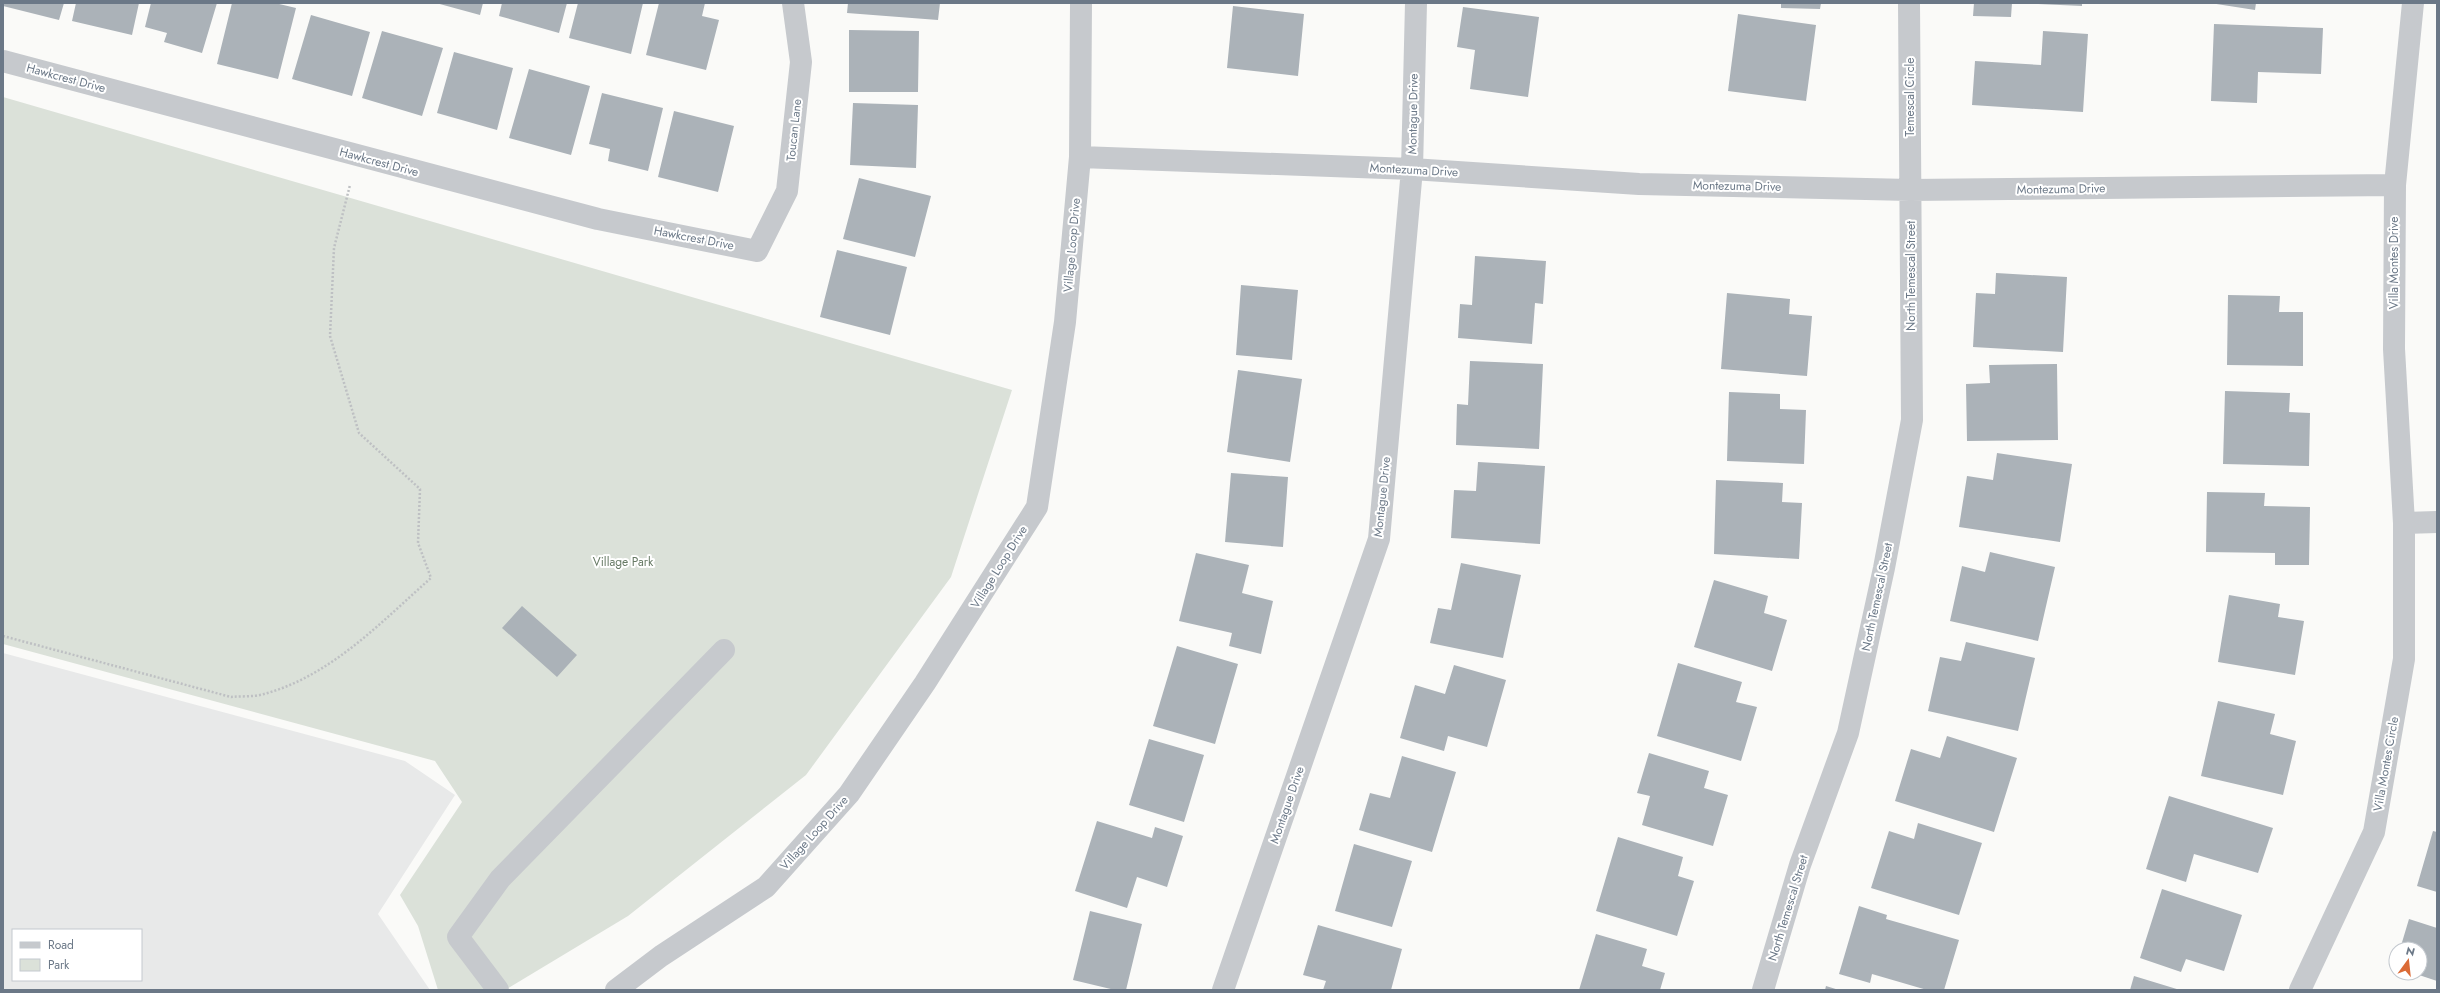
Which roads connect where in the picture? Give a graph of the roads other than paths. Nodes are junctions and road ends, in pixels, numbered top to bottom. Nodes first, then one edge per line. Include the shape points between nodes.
1 (793, 3) edge
2 (1081, 3) edge
3 (1416, 3) edge
4 (1909, 3) edge
5 (2413, 3) edge
6 (3, 61) edge
7 (1080, 157) junction
8 (1412, 169) junction
9 (2395, 185) junction
10 (1910, 190) junction
11 (757, 251) joint
12 (2437, 522) edge
13 (2404, 523) junction
14 (724, 650) dead end
15 (498, 990) edge
16 (616, 990) edge
17 (1223, 990) edge
18 (1763, 990) edge
19 (2300, 990) edge

1 - 11 street, Toucan Lane via 801,62 788,191
2 - 7 street, Village Loop Drive
3 - 8 street, Montague Drive
4 - 10 street, Temescal Circle
5 - 9 street, Villa Montes Drive
6 - 11 street, Hawkcrest Drive via 598,219
7 - 8 street, Montezuma Drive
7 - 16 street, Village Loop Drive via 1065,322 1037,507 925,683 849,794 766,887 661,956
8 - 10 street, Montezuma Drive via 1639,184
8 - 17 street, Montague Drive via 1379,539
9 - 10 street, Montezuma Drive
9 - 13 street, Villa Montes Drive via 2394,349
10 - 18 street, North Temescal Street via 1912,420 1884,568 1848,734 1800,865
12 - 13 street
13 - 19 street, Villa Montes Circle via 2404,658 2374,832
14 - 15 street via 500,878 458,937

